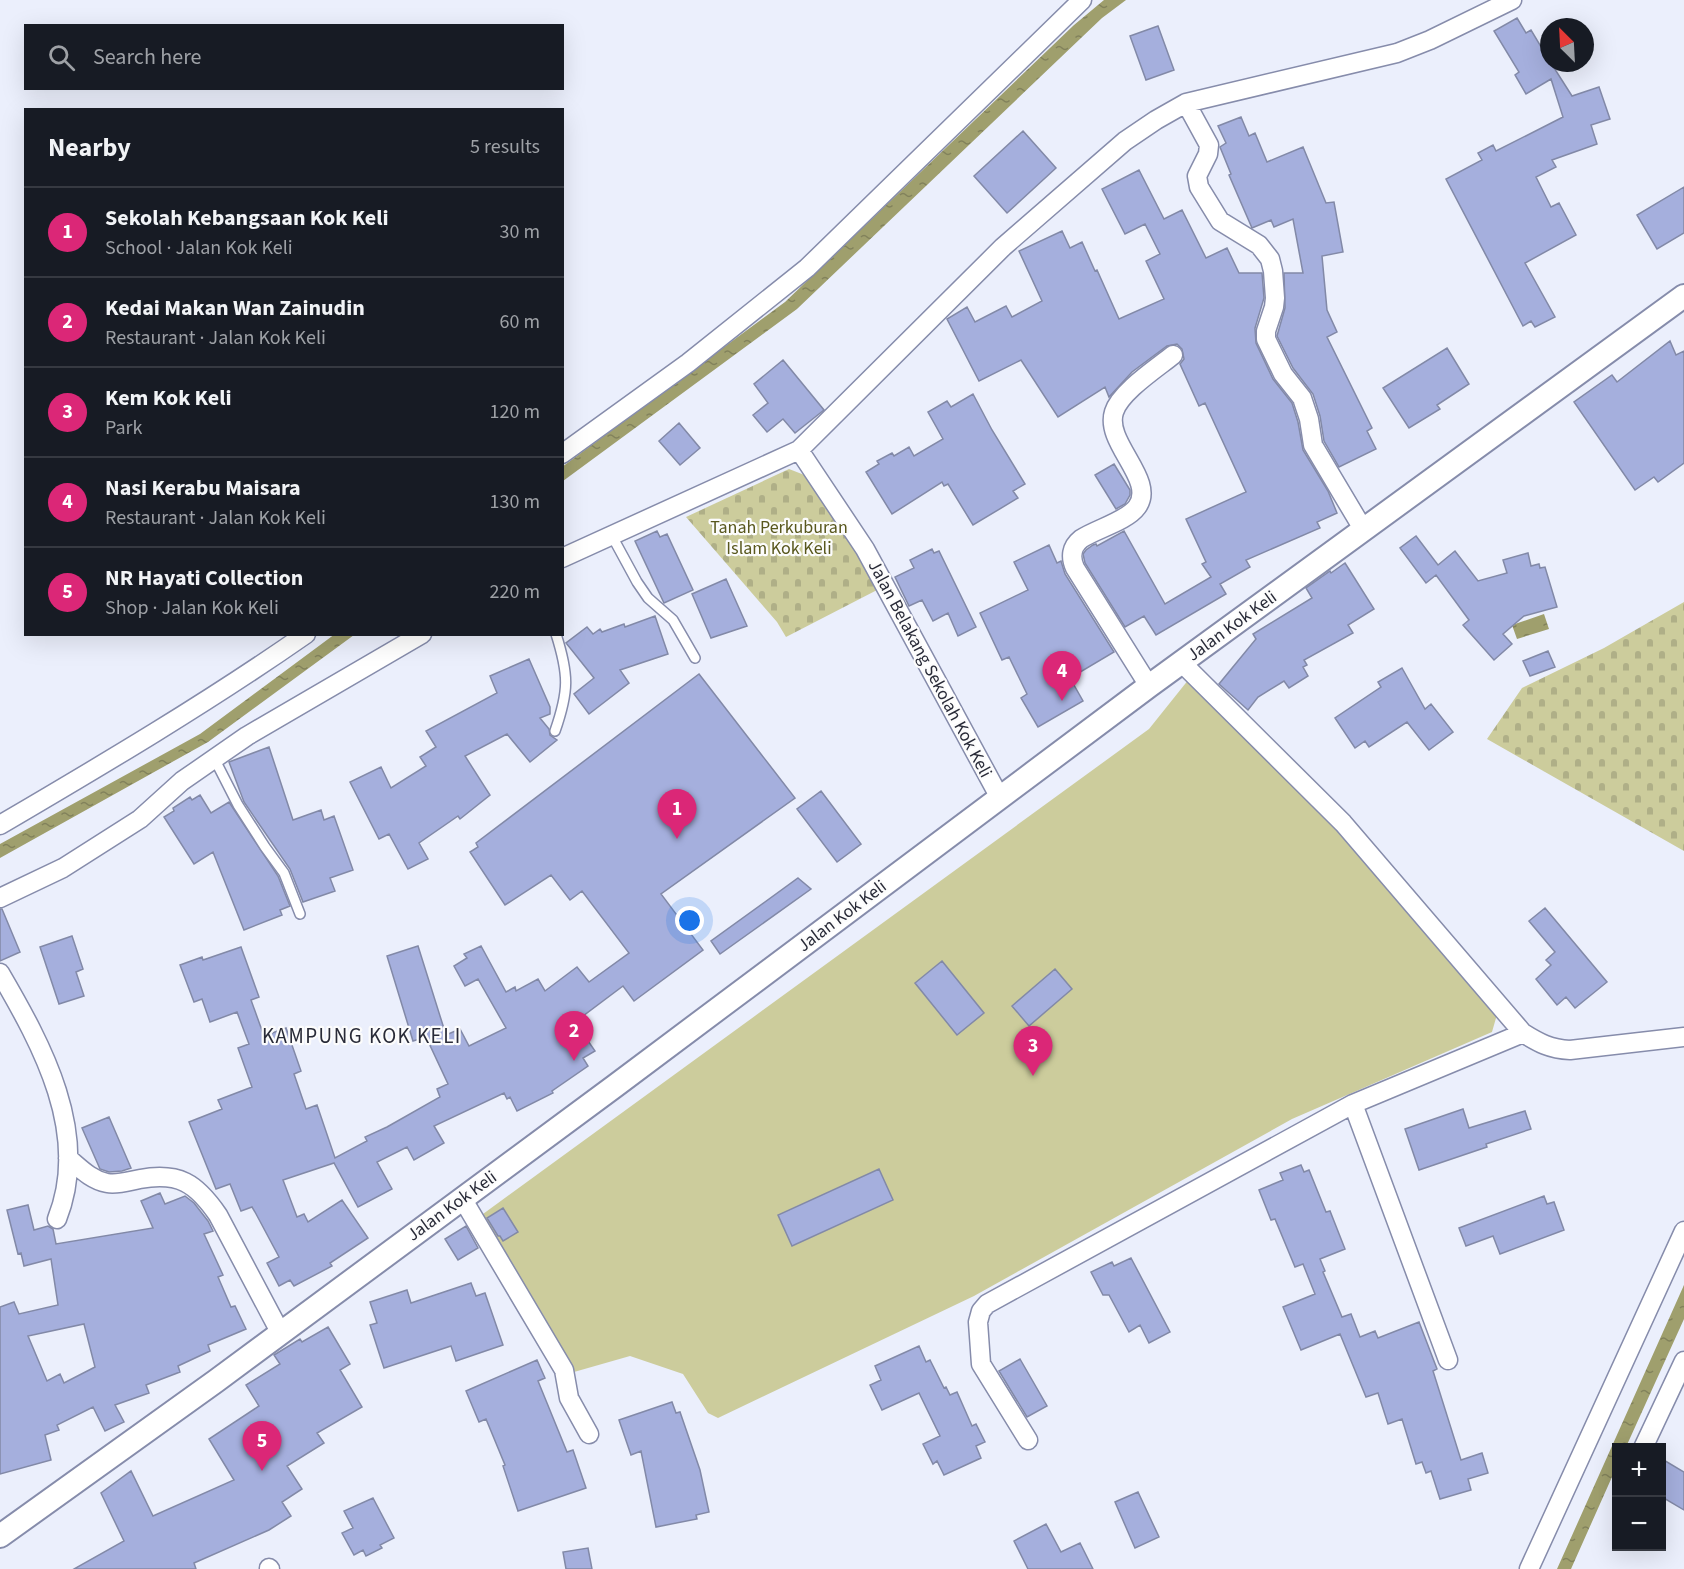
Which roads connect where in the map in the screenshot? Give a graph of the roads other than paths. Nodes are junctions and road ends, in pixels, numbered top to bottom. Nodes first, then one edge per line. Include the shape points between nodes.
1 (1082, 0) edge
2 (1512, 0) edge
3 (1186, 104) junction
4 (1684, 296) edge
5 (1173, 355) dead end
6 (800, 450) junction
7 (564, 453) edge
8 (1364, 529) junction
9 (612, 536) junction
10 (564, 557) edge
11 (303, 636) edge
12 (419, 636) edge
13 (557, 636) edge
14 (695, 658) dead end
15 (1182, 663) junction
16 (1149, 686) junction
17 (555, 731) dead end
18 (214, 758) junction
19 (1000, 798) junction
20 (0, 825) edge
21 (0, 898) edge
22 (300, 914) dead end
23 (0, 973) edge
24 (1523, 1033) junction
25 (1684, 1037) edge
26 (1353, 1104) junction
27 (68, 1158) junction
28 (462, 1198) junction
29 (57, 1219) dead end
30 (1684, 1231) edge
31 (280, 1332) junction
32 (1448, 1360) dead end
33 (1684, 1361) edge
34 (589, 1434) dead end
35 (1028, 1440) dead end
36 (1645, 1443) edge
37 (0, 1536) edge
38 (1529, 1569) edge

1 - 7 street via 807,268 688,363
2 - 3 street via 1397,53
3 - 6 street via 1125,141 1003,247
3 - 8 street via 1210,150 1197,176 1199,188 1220,221 1259,245 1270,260 1275,298 1266,339 1283,374 1302,398 1313,445
4 - 8 street, Jalan Kok Keli
5 - 16 street via 1129,392 1114,413 1114,429 1141,485 1139,503 1131,513 1081,539 1072,552 1076,568
6 - 9 street
6 - 19 street, Jalan Belakang Sekolah Kok Keli via 865,549
8 - 15 street, Jalan Kok Keli
9 - 10 street
9 - 14 lane via 637,582 648,598 673,620
11 - 20 street via 226,689
12 - 18 street
13 - 17 lane via 567,682
15 - 16 street, Jalan Kok Keli
15 - 24 street via 1342,823
16 - 19 street, Jalan Kok Keli
18 - 21 street via 140,819 63,868
18 - 22 lane via 238,805 284,873
19 - 28 street, Jalan Kok Keli
23 - 27 street via 39,1043 53,1079 65,1122
24 - 25 street via 1553,1049 1570,1050
24 - 26 street
26 - 32 street
26 - 35 street via 987,1304 978,1322 981,1364
27 - 29 street
27 - 31 street via 89,1175 108,1183 162,1176 197,1189 218,1215
28 - 31 street, Jalan Kok Keli
28 - 34 street via 564,1370 569,1398
30 - 38 street
31 - 37 street, Jalan Kok Keli
33 - 36 street

